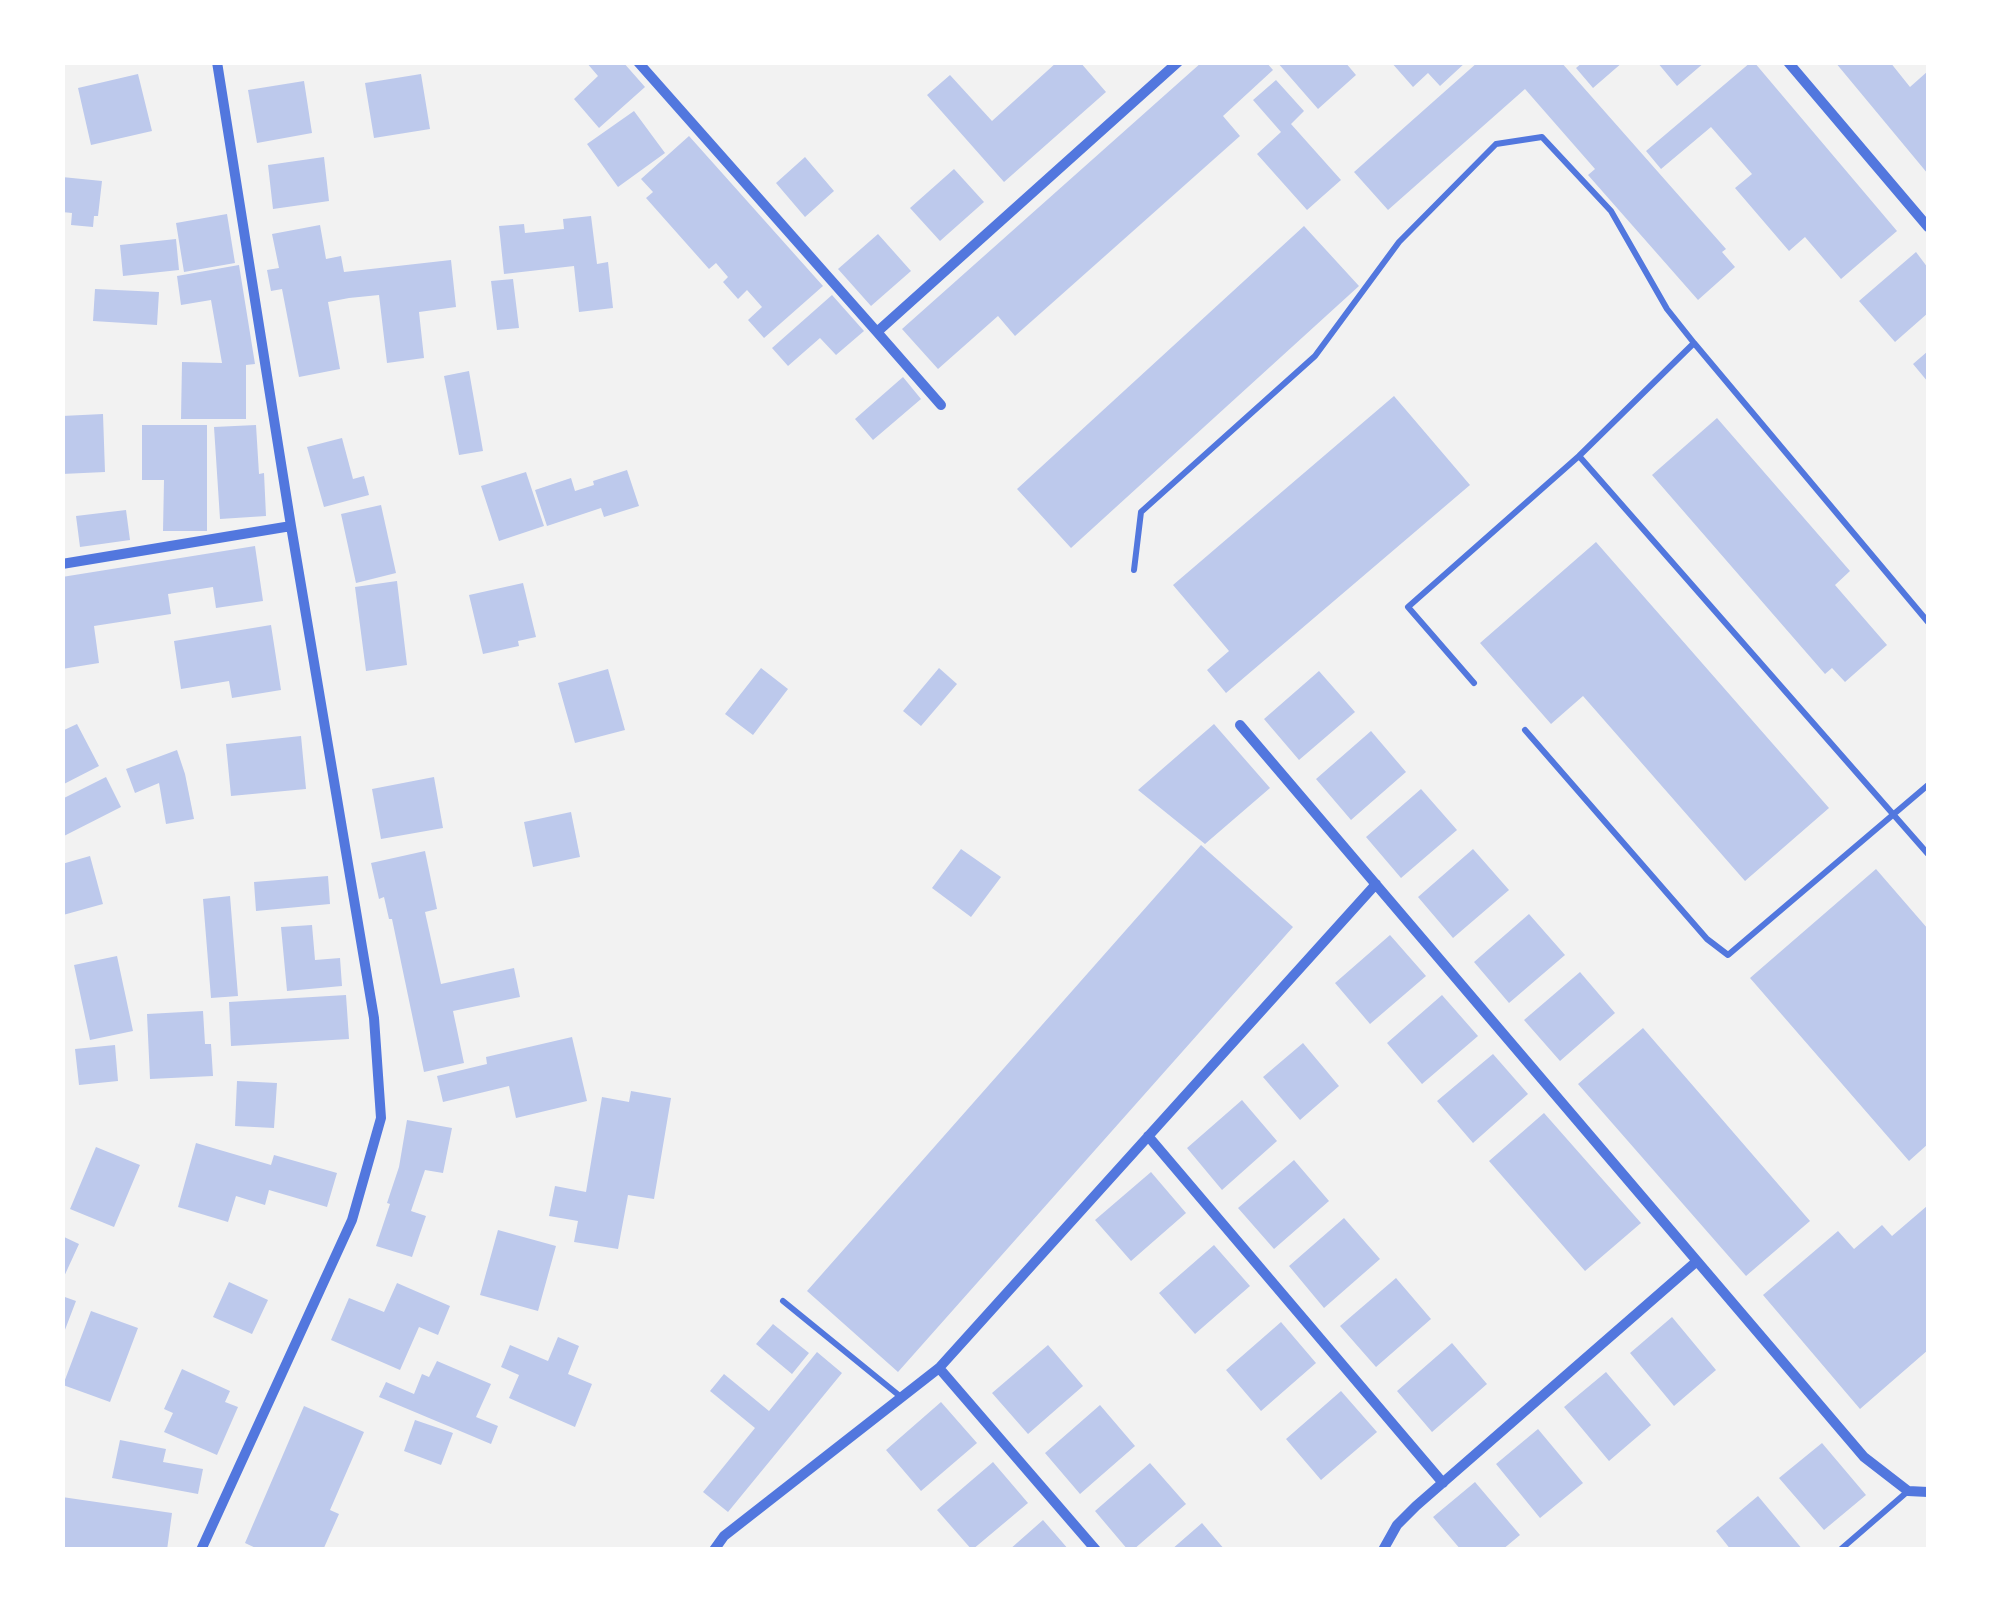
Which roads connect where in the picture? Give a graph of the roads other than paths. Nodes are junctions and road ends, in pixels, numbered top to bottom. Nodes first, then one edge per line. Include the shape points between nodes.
1 (217, 62) edge
2 (638, 62) edge
3 (1178, 62) edge
4 (1788, 62) edge
5 (1928, 227) edge
6 (876, 332) junction
7 (1694, 343) junction
8 (941, 405) dead end
9 (1579, 456) junction
10 (291, 526) junction
11 (62, 564) edge
12 (1134, 570) dead end
13 (1928, 622) edge
14 (1474, 683) dead end
15 (1240, 725) dead end
16 (1525, 730) dead end
17 (1928, 785) edge
18 (1893, 814) junction
19 (1928, 854) edge
20 (1376, 884) junction
21 (1148, 1136) junction
22 (1697, 1261) junction
23 (783, 1301) dead end
24 (940, 1368) junction
25 (901, 1398) junction
26 (1443, 1483) junction
27 (1908, 1491) junction
28 (1928, 1492) edge
29 (202, 1550) edge
30 (714, 1550) edge
31 (1096, 1550) edge
32 (1384, 1550) edge
33 (1840, 1550) edge

1 - 10 street
2 - 6 street
3 - 6 street
4 - 5 street
6 - 8 street
7 - 9 lane
7 - 12 lane via 1611,212 1542,137 1496,144 1399,242 1316,356 1141,512
7 - 13 lane
9 - 14 lane via 1408,607
9 - 18 lane
10 - 11 street
10 - 29 street via 374,1018 381,1118 352,1220
15 - 20 street
16 - 18 lane via 1728,955
17 - 18 lane
18 - 19 lane
20 - 21 street
20 - 22 street
21 - 24 street
21 - 26 street
22 - 26 street
22 - 27 street via 1864,1457
23 - 25 lane
24 - 25 street
24 - 31 street
25 - 30 street
26 - 32 street via 1397,1525
27 - 28 street
27 - 33 lane

